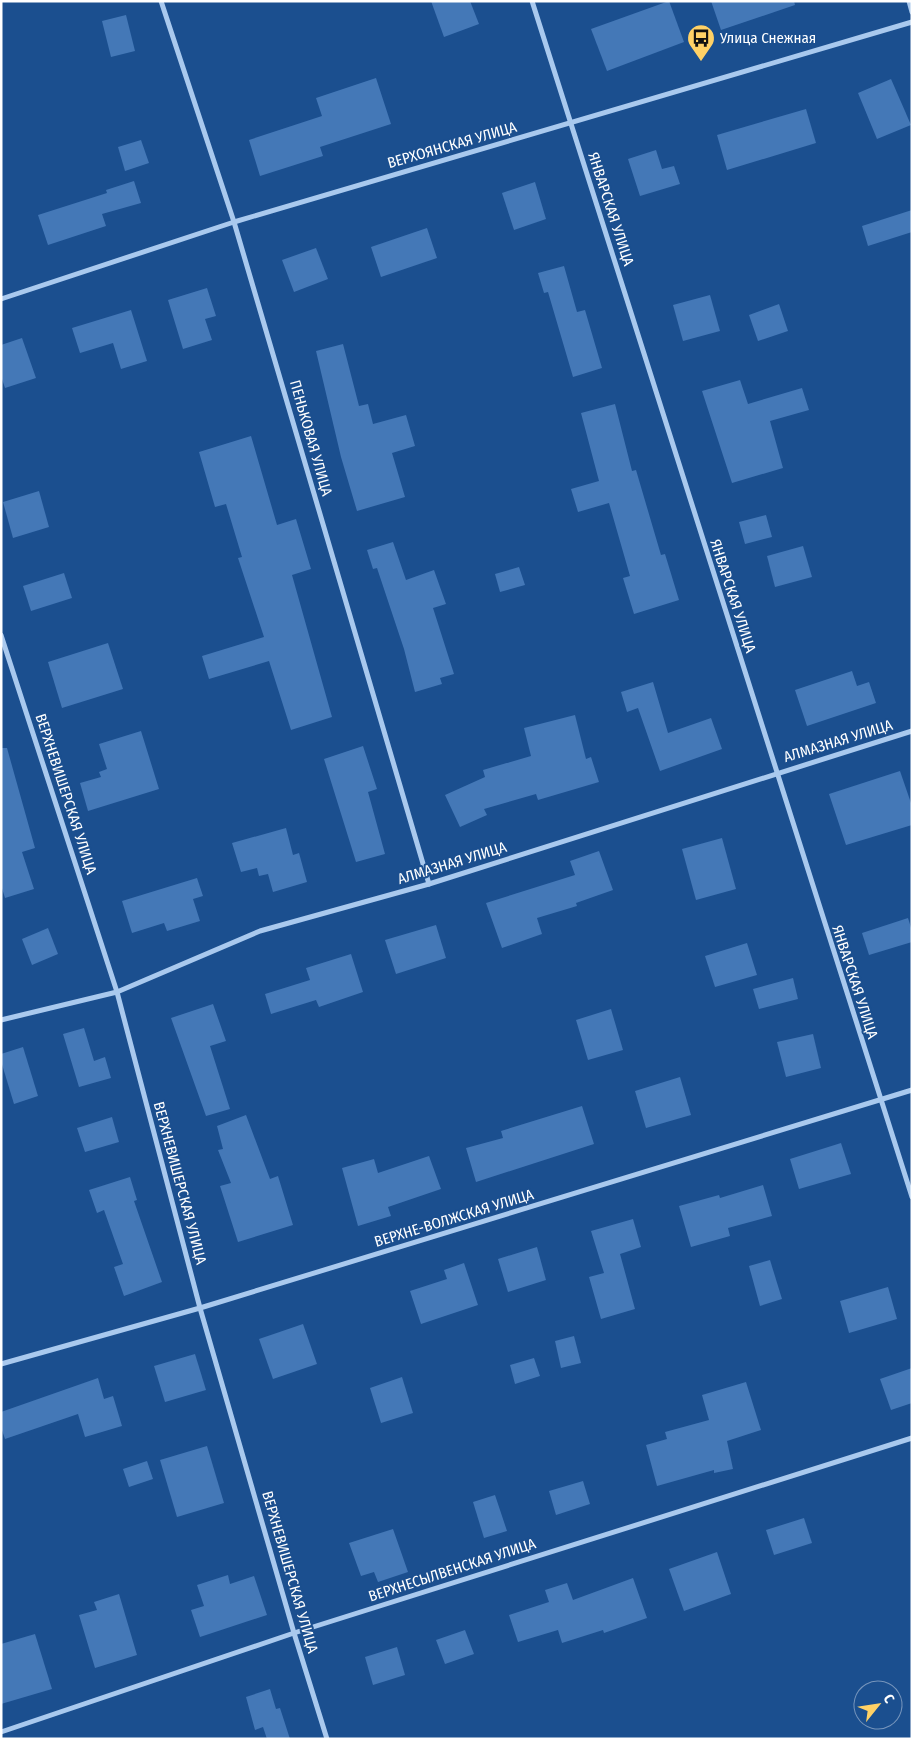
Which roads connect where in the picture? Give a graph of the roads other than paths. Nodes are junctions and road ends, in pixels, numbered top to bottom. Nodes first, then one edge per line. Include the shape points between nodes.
1 (161, 1) edge
2 (532, 1) edge
3 (908, 1) edge
4 (912, 12) edge
5 (912, 22) edge
6 (570, 124) junction
7 (234, 222) junction
8 (1, 299) edge
9 (1, 635) edge
10 (912, 731) edge
11 (776, 773) junction
12 (429, 884) junction
13 (117, 992) junction
14 (1, 1020) edge
15 (912, 1090) edge
16 (879, 1100) junction
17 (912, 1197) edge
18 (200, 1308) junction
19 (1, 1364) edge
20 (912, 1438) edge
21 (294, 1633) junction
22 (1, 1732) edge
23 (327, 1739) edge

1 - 7 street, ПЕНЬКОВАЯ УЛИЦА
2 - 6 street, ЯНВАРСКАЯ УЛИЦА
3 - 4 street
5 - 6 street, ВЕРХОЯНСКАЯ УЛИЦА
6 - 7 street, ВЕРХОЯНСКАЯ УЛИЦА
6 - 11 street, ЯНВАРСКАЯ УЛИЦА
7 - 8 street, ВЕРХОЯНСКАЯ УЛИЦА
7 - 12 street, ПЕНЬКОВАЯ УЛИЦА
9 - 13 street, ВЕРХНЕВИШЕРСКАЯ УЛИЦА
10 - 11 street, АЛМАЗНАЯ УЛИЦА
11 - 12 street, АЛМАЗНАЯ УЛИЦА
11 - 16 street, ЯНВАРСКАЯ УЛИЦА
12 - 13 street, АЛМАЗНАЯ УЛИЦА via 260,931
13 - 14 street, АЛМАЗНАЯ УЛИЦА
13 - 18 street, ВЕРХНЕВИШЕРСКАЯ УЛИЦА
15 - 16 street, ВЕРХНЕ-ВОЛЖСКАЯ УЛИЦА
16 - 17 street, ЯНВАРСКАЯ УЛИЦА
16 - 18 street, ВЕРХНЕ-ВОЛЖСКАЯ УЛИЦА
18 - 19 street, ВЕРХНЕ-ВОЛЖСКАЯ УЛИЦА
18 - 21 street, ВЕРХНЕВИШЕРСКАЯ УЛИЦА
20 - 21 street, ВЕРХНЕСЫЛВЕНСКАЯ УЛИЦА
21 - 22 street, ВЕРХНЕСЫЛВЕНСКАЯ УЛИЦА
21 - 23 street, ВЕРХНЕВИШЕРСКАЯ УЛИЦА

